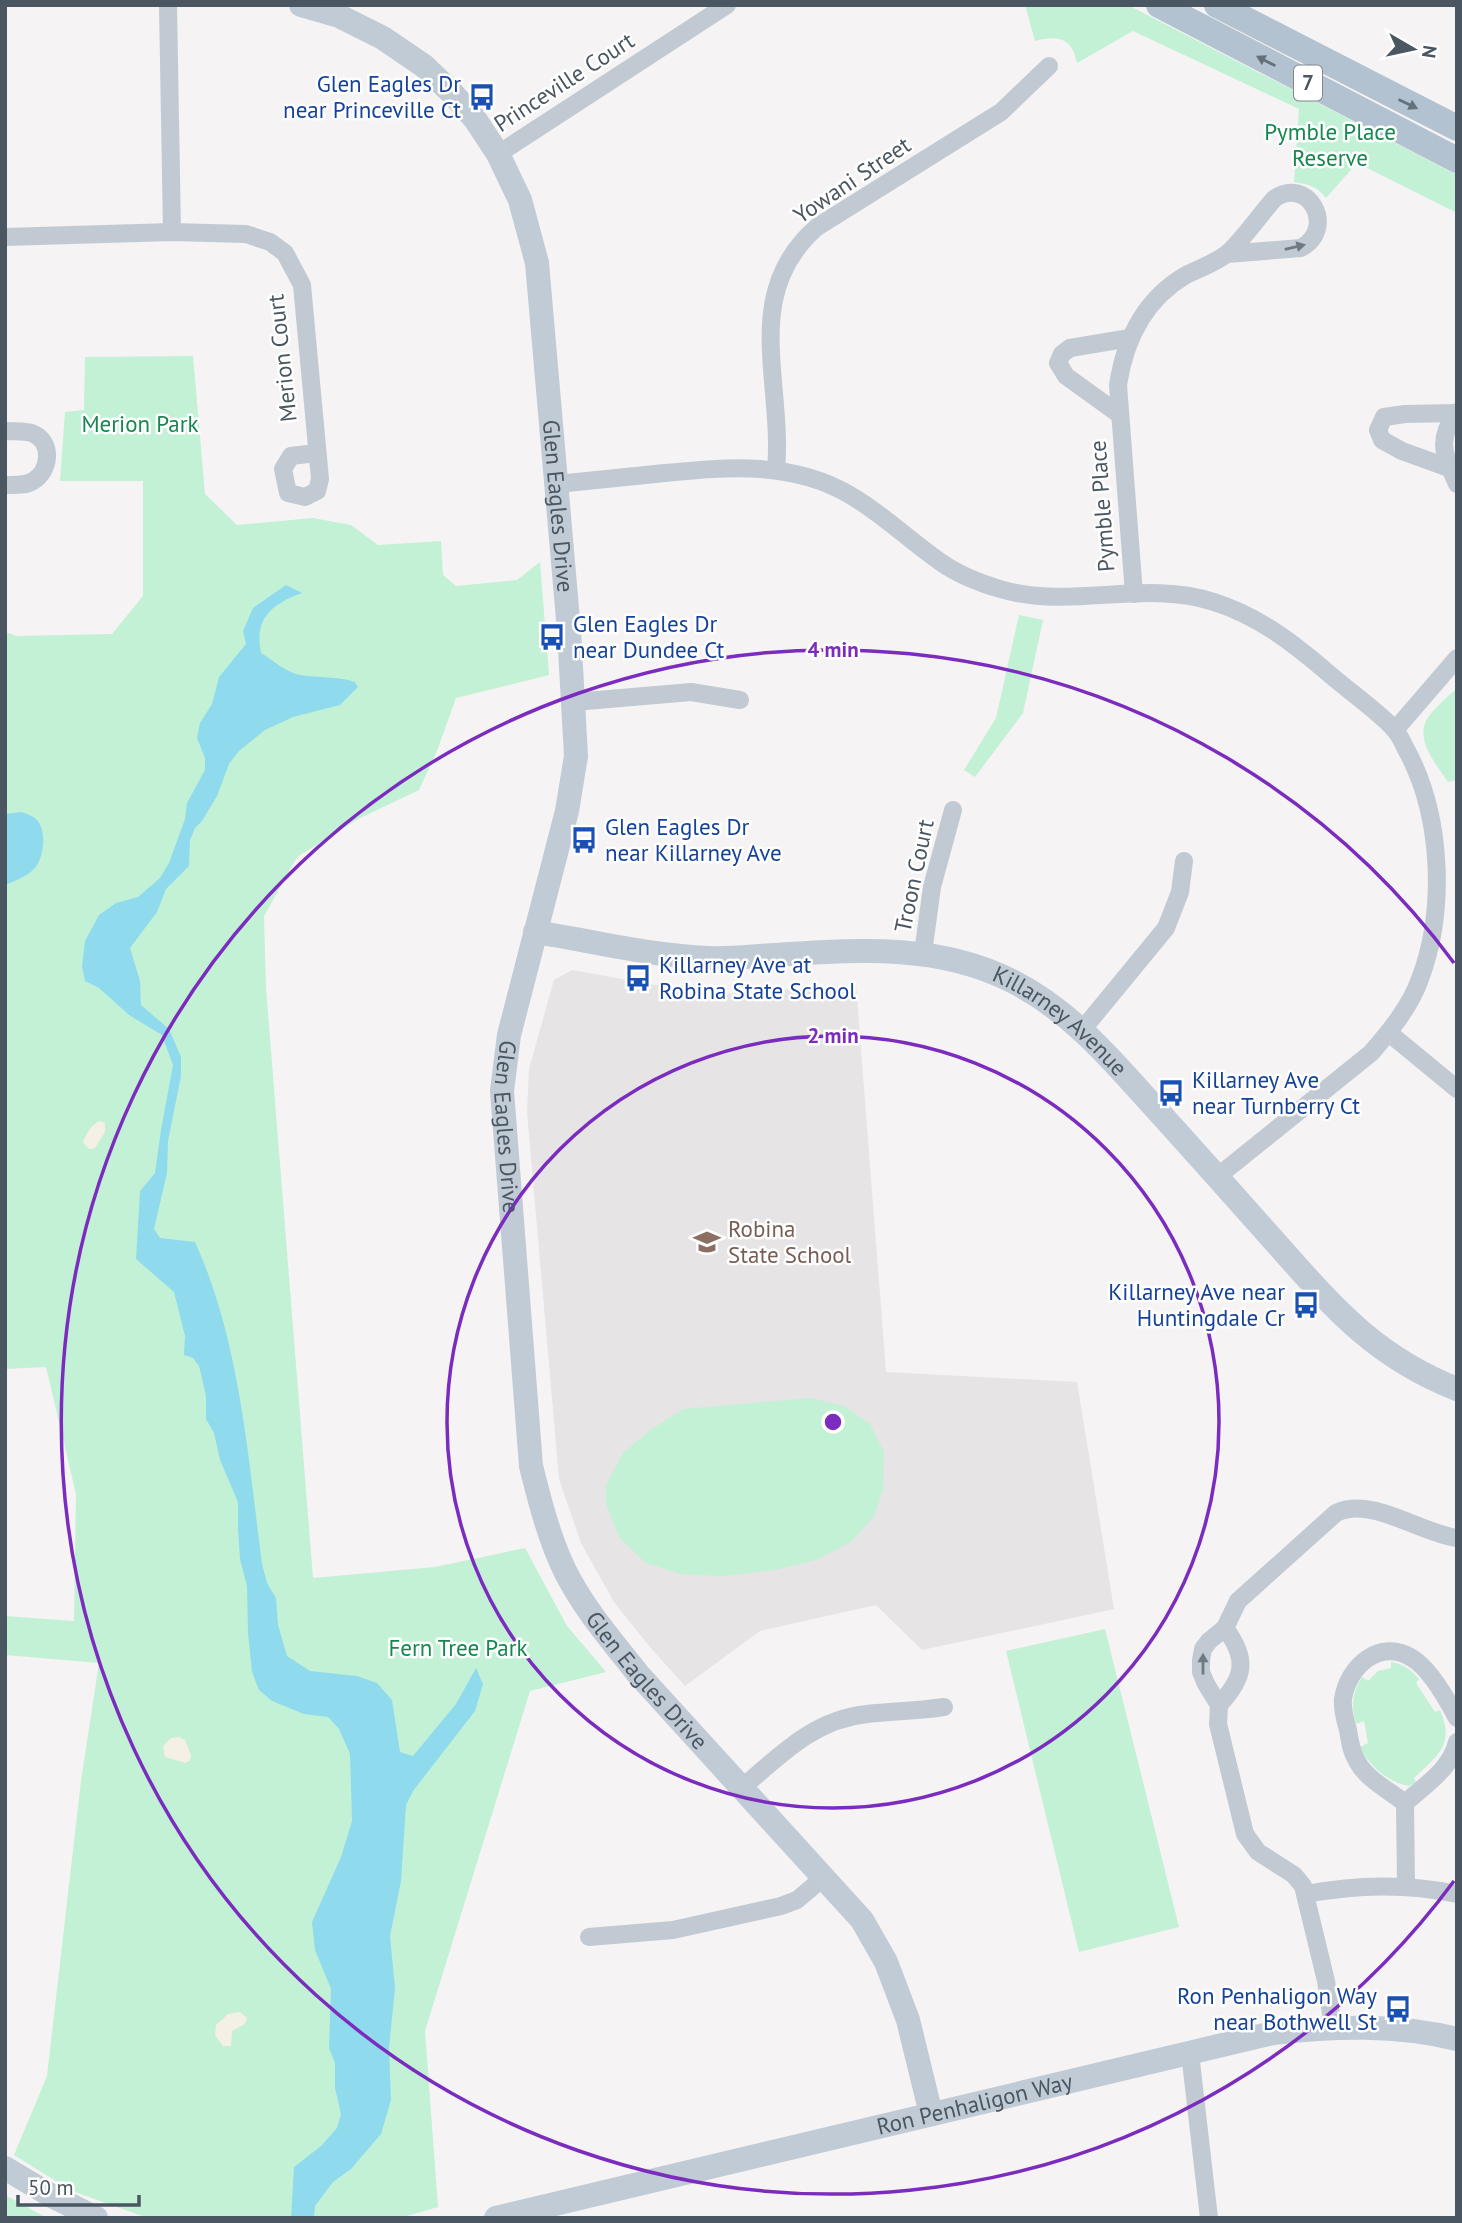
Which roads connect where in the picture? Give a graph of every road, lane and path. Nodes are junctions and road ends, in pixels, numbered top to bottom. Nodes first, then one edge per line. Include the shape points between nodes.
1 (168, 5) edge
2 (301, 5) edge
3 (727, 5) edge
4 (1158, 5) edge
5 (1217, 5) edge
6 (340, 11) edge
7 (1049, 66) dead end
8 (1457, 128) edge
9 (498, 154) junction
10 (1457, 160) edge
11 (172, 232) junction
12 (5, 237) edge
13 (1227, 254) junction
14 (1130, 338) junction
15 (1456, 413) edge
16 (1120, 415) junction
17 (5, 431) edge
18 (316, 453) dead end
19 (776, 470) junction
20 (1453, 476) edge
21 (557, 484) junction
22 (5, 485) edge
23 (1134, 594) junction
24 (1457, 658) edge
25 (740, 700) dead end
26 (574, 702) junction
27 (1395, 730) junction
28 (953, 810) dead end
29 (1184, 861) dead end
30 (535, 932) junction
31 (923, 953) junction
32 (1083, 1029) junction
33 (1389, 1033) junction
34 (1457, 1089) edge
35 (1217, 1177) junction
36 (1457, 1389) edge
37 (1457, 1538) edge
38 (1225, 1628) junction
39 (1219, 1705) junction
40 (944, 1707) dead end
41 (1457, 1718) edge
42 (1457, 1742) edge
43 (743, 1788) junction
44 (1405, 1803) junction
45 (823, 1878) junction
46 (1406, 1885) junction
47 (1305, 1894) junction
48 (1457, 1894) edge
49 (589, 1937) dead end
50 (1333, 2028) junction
51 (1457, 2039) edge
52 (1190, 2053) junction
53 (931, 2114) junction
54 (5, 2168) edge
55 (573, 2209) edge
56 (96, 2218) edge
57 (495, 2218) edge
58 (1209, 2218) edge

1 - 11 street
2 - 6 street, Glen Eagles Drive
3 - 9 street, Princeville Court
10 -> 4 main road, 7
5 -> 8 main road, 7
6 - 9 street, Glen Eagles Drive via 424,66 475,118
7 - 19 street, Yowani Street via 989,120 817,227 788,260 775,289 770,318
9 - 21 street, Glen Eagles Drive via 520,200 537,263
11 - 12 street, Merion Court
11 - 18 street, Merion Court via 246,234 285,253 302,285
13 -> 13 street, Pymble Place via 1301,248 1318,228 1315,207 1299,194 1282,193
13 - 14 street, Pymble Place via 1160,294
14 - 16 street, Pymble Place via 1118,385
14 - 16 street, Pymble Place via 1070,348 1059,363 1066,376
15 - 20 street via 1445,428 1443,454
15 - 20 street via 1384,417 1378,430 1382,440
16 - 23 street, Pymble Place
17 - 22 street via 32,433 42,440 47,459 34,481
19 - 21 street via 727,467
19 - 23 street via 842,490 944,564 999,588 1057,597
21 - 26 street, Glen Eagles Drive
23 - 27 street via 1211,601 1252,617 1299,648
24 - 27 street
25 - 26 street via 691,692
26 - 30 street, Glen Eagles Drive via 573,782
27 - 33 street via 1429,804 1436,910 1419,984
28 - 31 street, Troon Court via 932,887
29 - 32 street via 1180,892 1166,928
30 - 31 street, Killarney Avenue via 709,958 881,949
30 - 43 street, Glen Eagles Drive via 509,1035 502,1091 531,1466 552,1539 582,1600 638,1674
31 - 32 street, Killarney Avenue via 960,961 1011,981
32 - 35 street, Killarney Avenue
33 - 34 street
33 - 35 street via 1371,1053
35 - 36 street, Killarney Avenue via 1367,1339 1411,1369
37 - 38 street via 1373,1510 1345,1509 1238,1601
38 - 39 street via 1237,1648 1241,1668 1235,1686
39 -> 38 street via 1201,1672 1201,1660 1203,1649
39 - 47 street via 1218,1724 1245,1834 1258,1852 1299,1880
40 - 43 street via 865,1714 826,1724 799,1739
41 - 44 street via 1423,1667 1404,1654 1373,1655 1353,1671 1343,1701 1353,1754 1362,1769
42 - 44 street via 1450,1761
43 - 45 street, Glen Eagles Drive
44 - 46 street
45 - 49 street via 797,1900 781,1906 673,1930
45 - 53 street, Glen Eagles Drive via 862,1920 886,1962 908,2020
46 - 47 street
46 - 48 street
47 - 50 street
50 - 51 street, Ron Penhaligon Way via 1389,2028
50 - 52 street, Ron Penhaligon Way via 1273,2034
52 - 53 street, Ron Penhaligon Way
52 - 58 street
53 - 55 street, Ron Penhaligon Way
54 - 56 street
55 - 57 street, Ron Penhaligon Way

